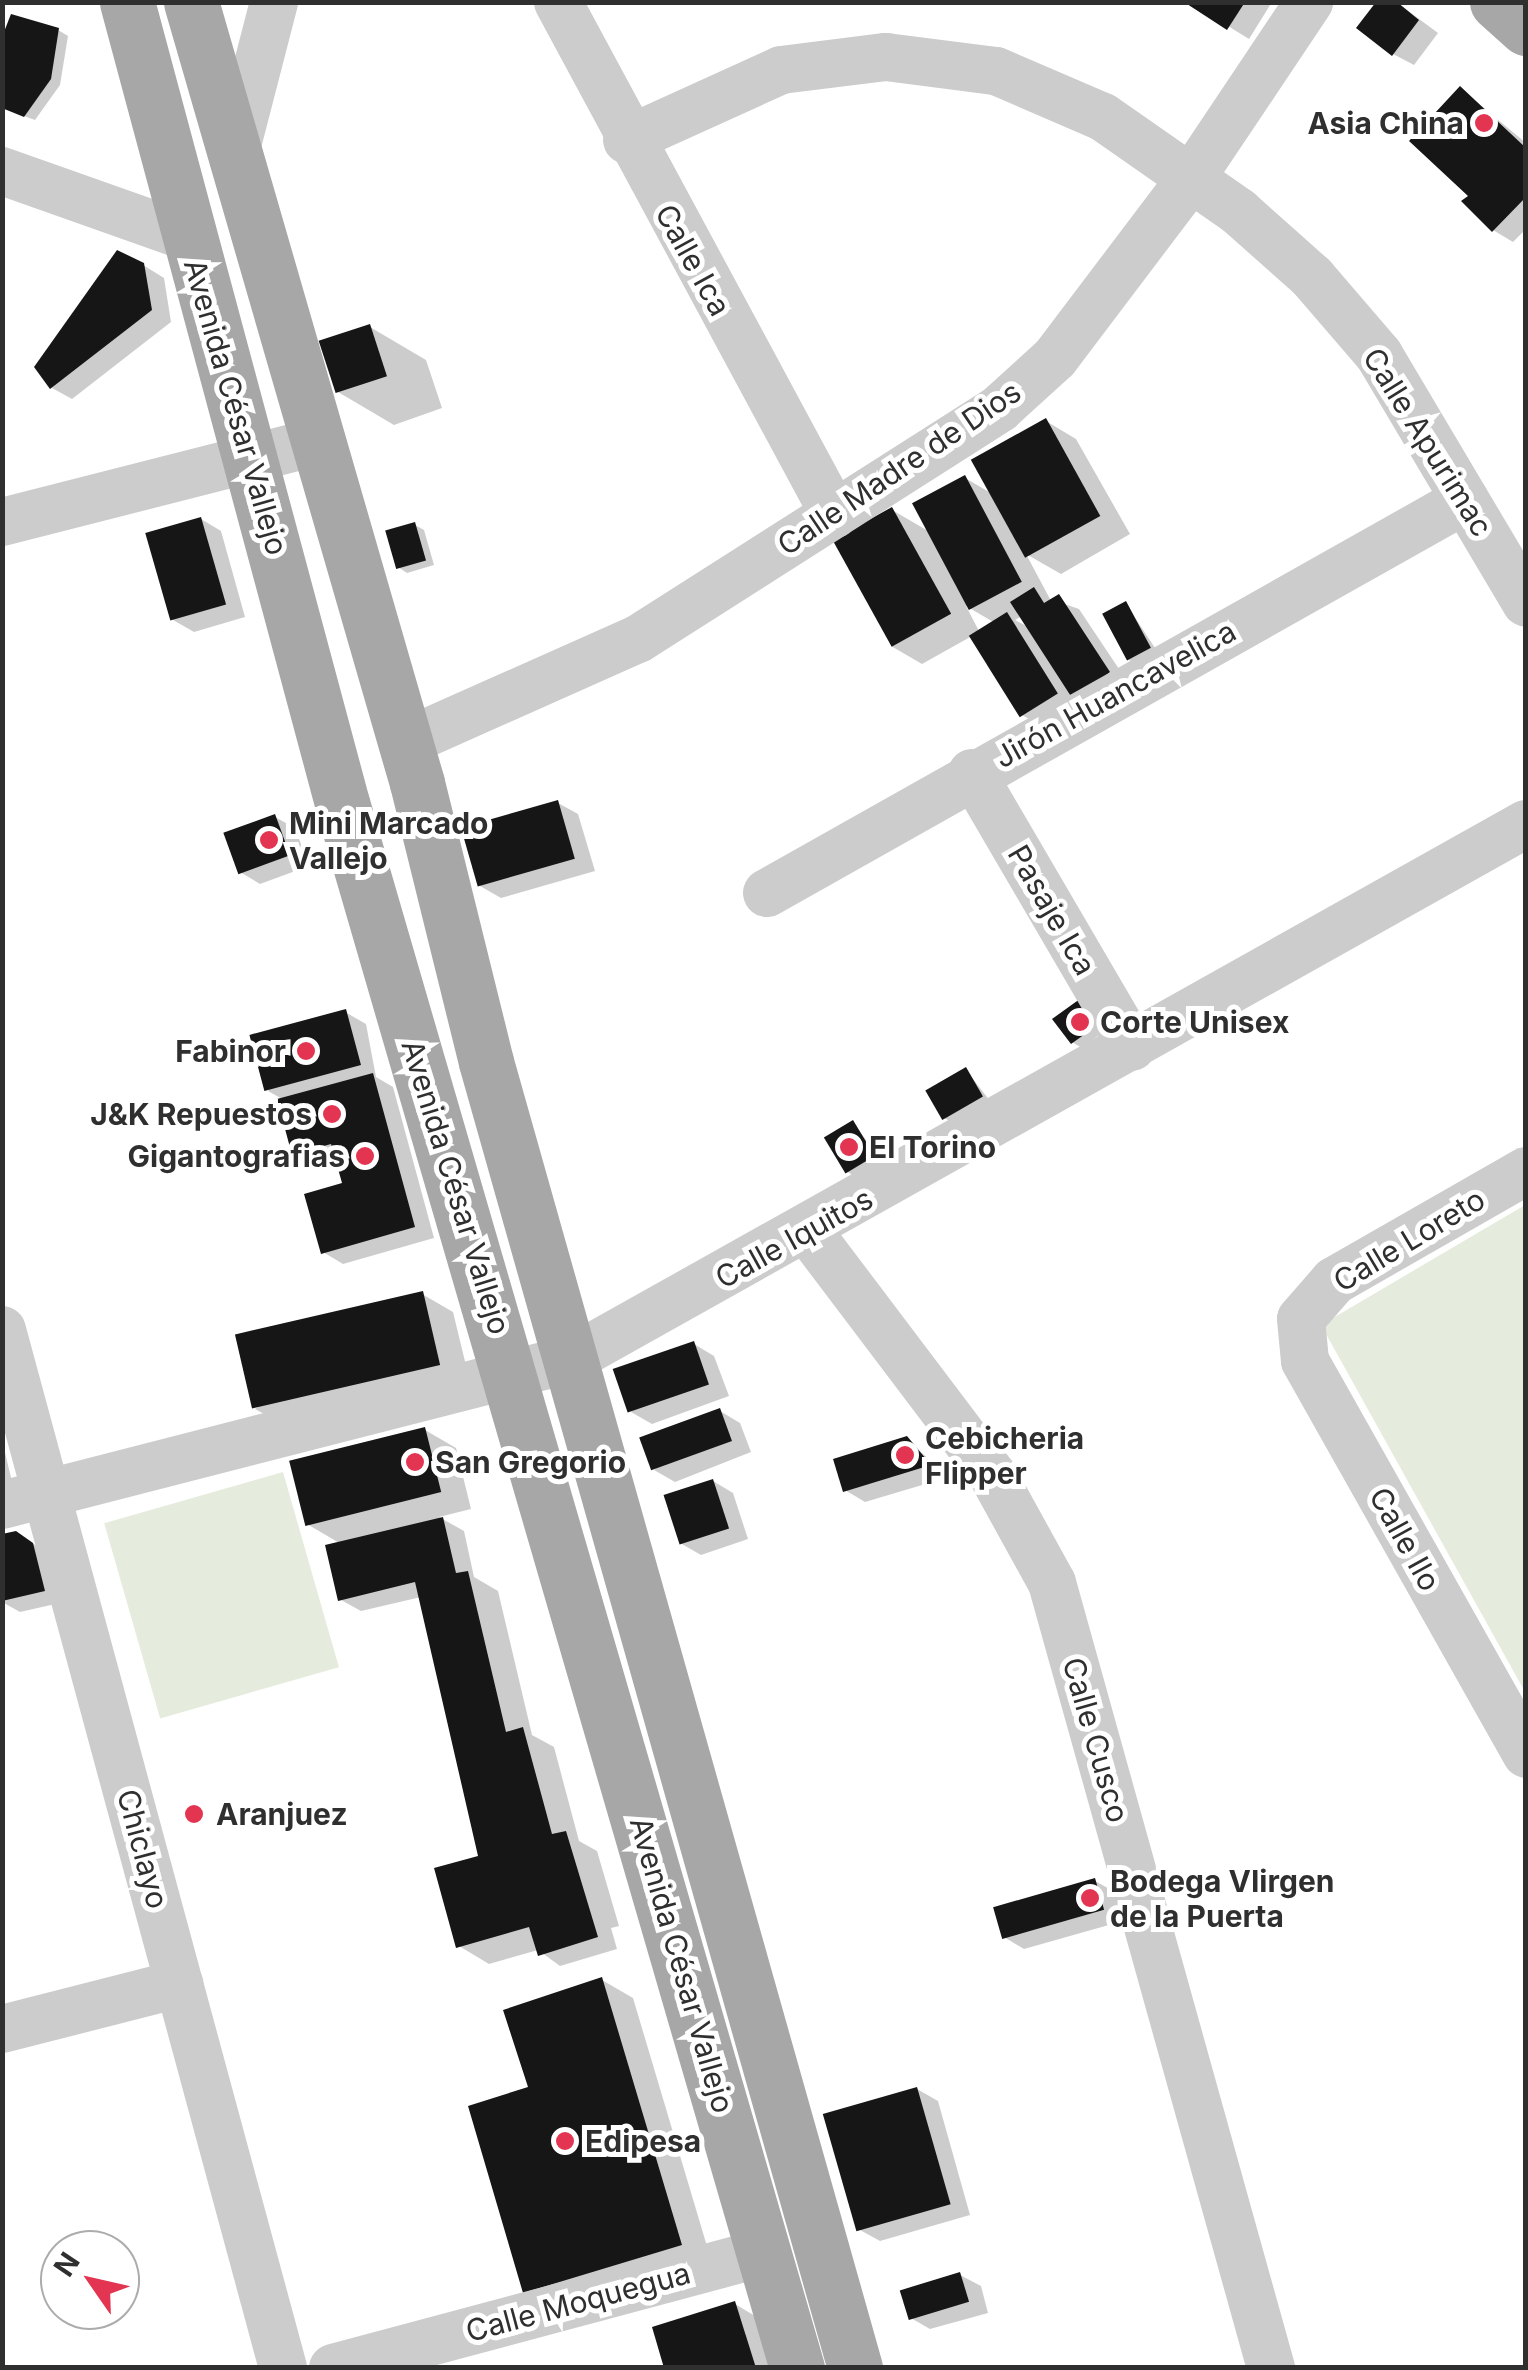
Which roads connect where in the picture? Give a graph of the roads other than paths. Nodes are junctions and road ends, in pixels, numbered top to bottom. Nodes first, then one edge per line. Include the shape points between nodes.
1 (127, 2) edge
2 (191, 2) edge
3 (274, 2) edge
4 (558, 2) edge
5 (1309, 2) edge
6 (1497, 2) edge
7 (1526, 28) edge
8 (626, 140) junction
9 (234, 157) junction
10 (2, 171) edge
11 (1192, 177) junction
12 (186, 236) junction
13 (316, 442) junction
14 (253, 458) junction
15 (1465, 500) junction
16 (834, 514) junction
17 (2, 522) edge
18 (1526, 602) edge
19 (404, 743) junction
20 (972, 773) junction
21 (1526, 824) edge
22 (767, 893) dead end
23 (1132, 1047) junction
24 (1526, 1171) edge
25 (808, 1232) junction
26 (1301, 1318) joint
27 (2, 1330) edge
28 (571, 1358) junction
29 (513, 1376) junction
30 (25, 1499) edge
31 (1524, 1746) edge
32 (179, 1984) junction
33 (2, 2029) edge
34 (784, 2120) junction
35 (731, 2136) junction
36 (765, 2252) junction
37 (282, 2368) edge
38 (332, 2368) edge
39 (797, 2368) edge
40 (854, 2368) edge
41 (1271, 2368) edge

1 - 12 main road, Avenida César Vallejo
2 - 9 main road, Avenida César Vallejo
3 - 9 street
4 - 8 street, Calle Ica
5 - 11 street, Calle Madre de Dios
6 - 7 main road
8 - 11 street, Calle Apurimac via 781,70 886,57 996,71 1103,116
8 - 16 street, Calle Ica
9 - 13 main road, Avenida César Vallejo
10 - 12 street
11 - 15 street, Calle Apurimac via 1312,276 1379,355
11 - 16 street, Calle Madre de Dios via 1055,358 1000,408
12 - 14 main road, Avenida César Vallejo
13 - 14 street
13 - 19 main road, Avenida César Vallejo
14 - 17 street
14 - 29 main road, Avenida César Vallejo via 342,803
15 - 18 street, Calle Apurimac
15 - 20 street, Jirón Huancavelica
16 - 19 street, Calle Madre de Dios via 638,640
19 - 28 main road, Avenida César Vallejo
20 - 22 street, Jirón Huancavelica
20 - 23 street, Pasaje Ica
21 - 23 street, Calle Iquitos
23 - 25 street, Calle Iquitos
24 - 26 street, Calle Loreto via 1334,1281
25 - 28 street, Calle Iquitos
25 - 41 street, Calle Cusco via 993,1476 1052,1583
26 - 31 street, Calle Ilo via 1306,1360
27 - 30 street, Chiclayo
28 - 29 street, Calle Iquitos
28 - 34 main road, Avenida César Vallejo
29 - 30 street, Calle Iquitos
29 - 35 main road, Avenida César Vallejo
30 - 32 street, Chiclayo
32 - 33 street
32 - 37 street, Chiclayo
34 - 35 main road
34 - 40 main road, Avenida César Vallejo
35 - 36 main road, Avenida César Vallejo
36 - 38 street, Calle Moquegua
36 - 39 main road, Avenida César Vallejo

